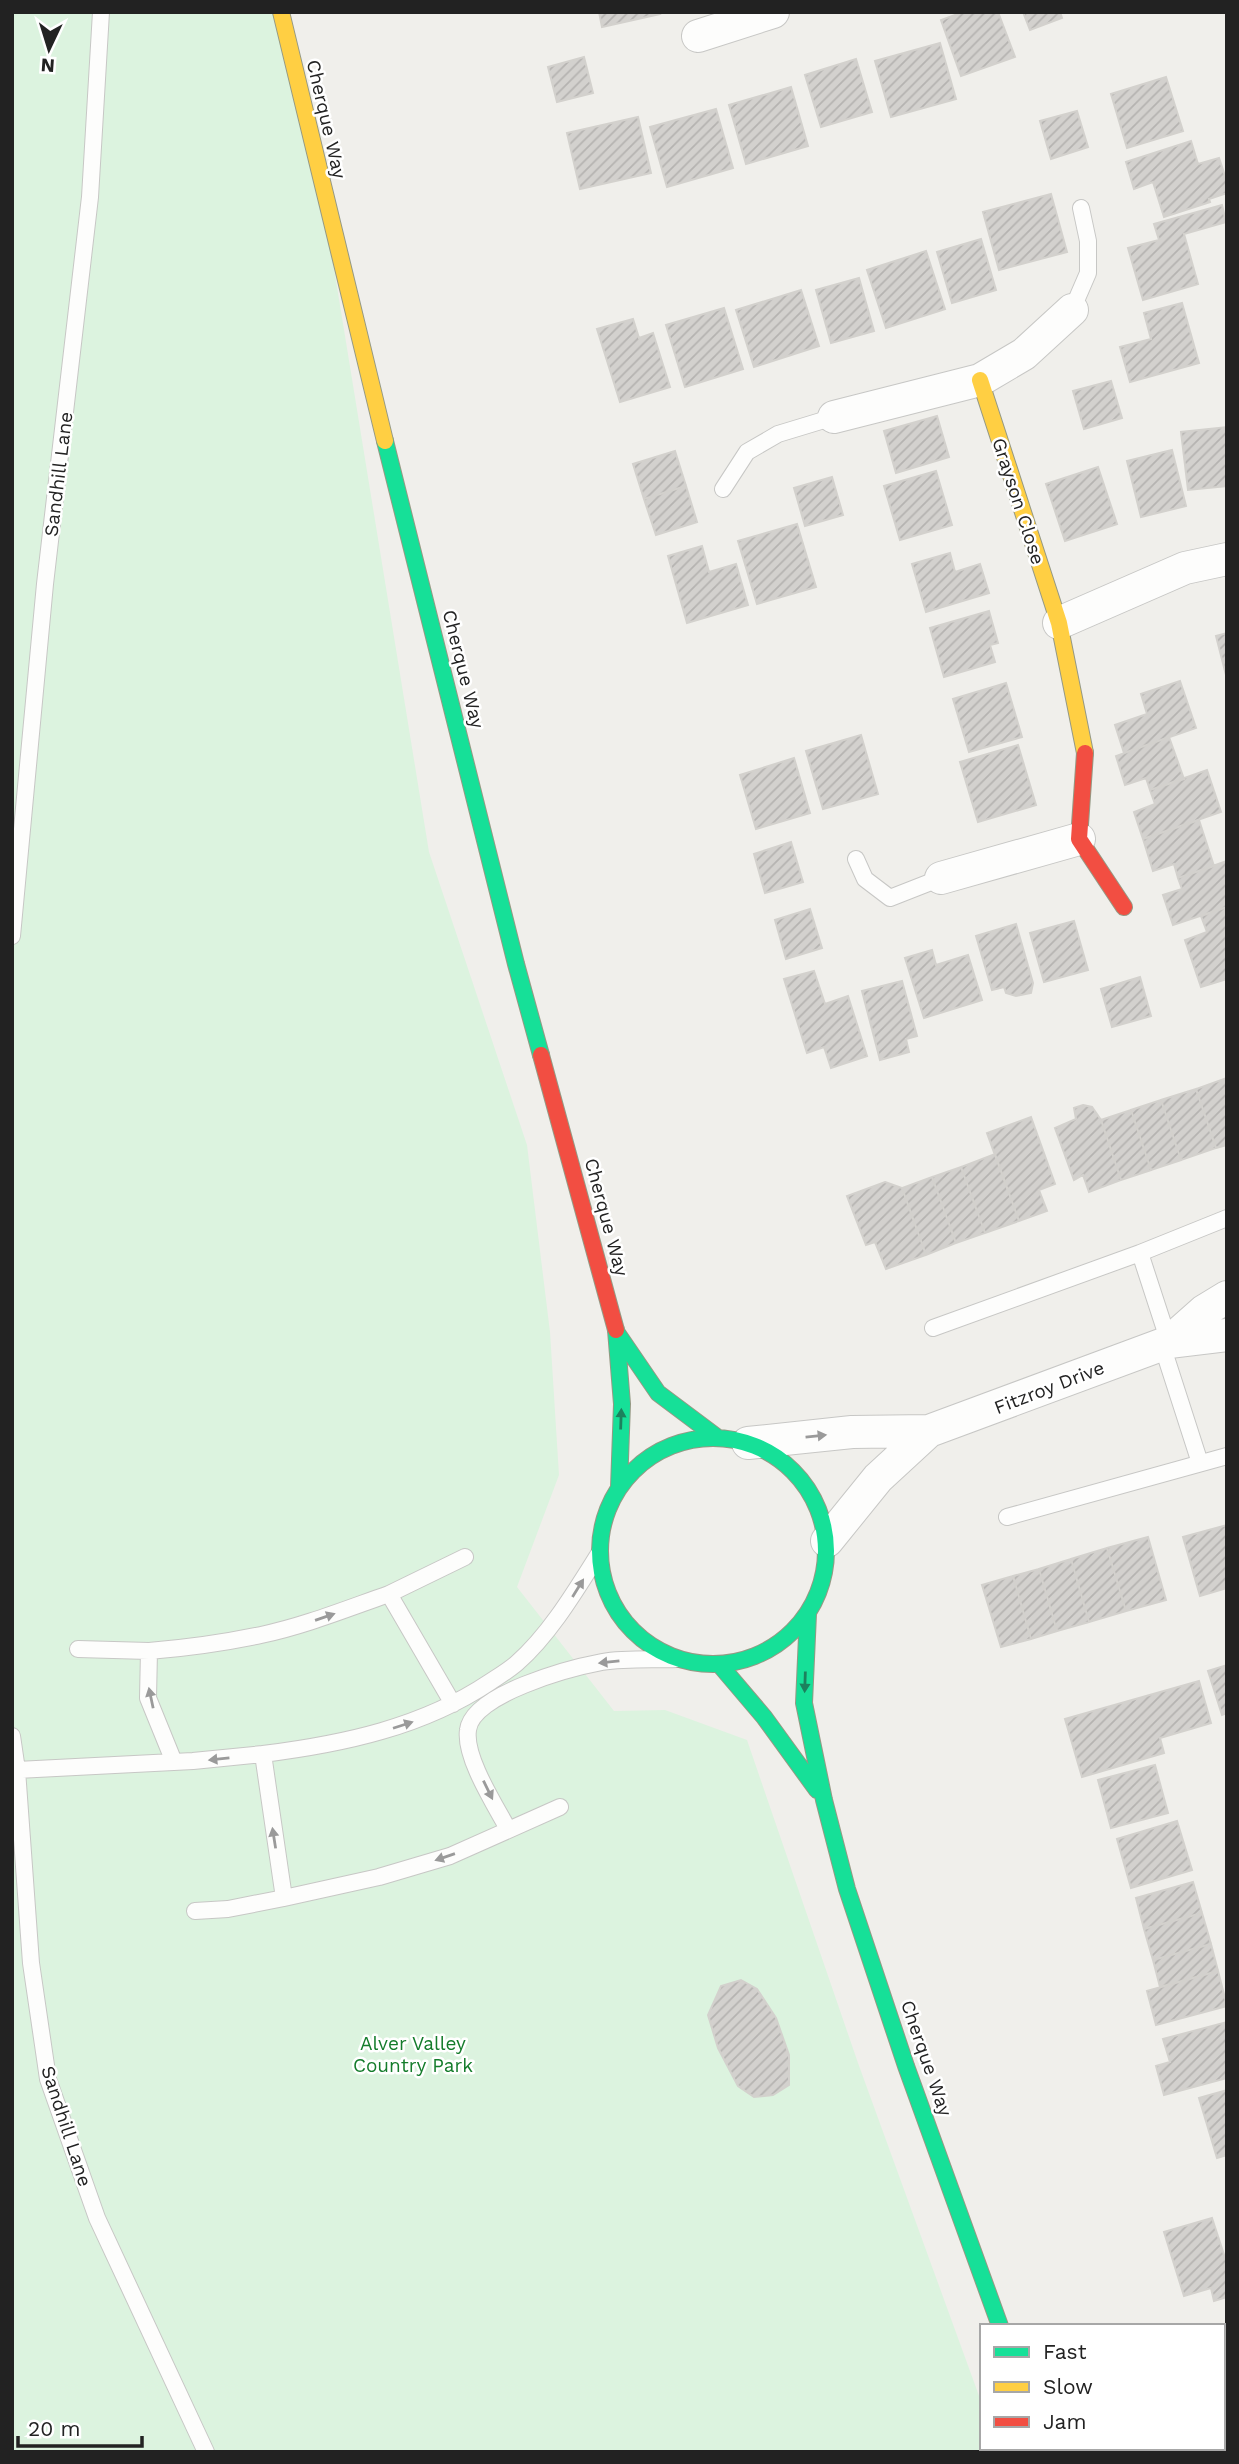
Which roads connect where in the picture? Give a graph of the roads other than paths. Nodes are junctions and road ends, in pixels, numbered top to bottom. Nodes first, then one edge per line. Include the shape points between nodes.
1 (101, 12) edge
2 (281, 12) edge
3 (766, 13) edge
4 (698, 36) dead end
5 (1081, 208) dead end
6 (1072, 310) joint
7 (980, 380) junction
8 (834, 416) joint
9 (723, 489) dead end
10 (1227, 559) edge
11 (1059, 623) junction
12 (1079, 839) junction
13 (856, 859) dead end
14 (941, 878) joint
15 (1124, 907) dead end
16 (12, 936) edge
17 (1227, 1218) edge
18 (1140, 1253) junction
19 (1227, 1297) edge
20 (933, 1328) dead end
21 (617, 1333) junction
22 (1227, 1335) edge
23 (1166, 1344) junction
24 (929, 1431) junction
25 (733, 1440) junction
26 (1227, 1457) edge
27 (1200, 1463) junction
28 (619, 1487) junction
29 (1007, 1517) dead end
30 (827, 1541) junction
31 (600, 1552) junction
32 (465, 1557) dead end
33 (389, 1594) junction
34 (808, 1614) junction
35 (78, 1649) dead end
36 (149, 1651) junction
37 (677, 1659) junction
38 (719, 1664) junction
39 (453, 1704) junction
40 (12, 1736) edge
41 (263, 1754) junction
42 (174, 1762) junction
43 (17, 1770) junction
44 (824, 1800) junction
45 (561, 1807) dead end
46 (508, 1829) junction
47 (284, 1898) junction
48 (195, 1911) dead end
49 (999, 2324) edge
50 (206, 2452) edge

1 - 16 lane, Sandhill Lane via 90,197 45,584
2 - 21 street, Cherque Way via 513,950
3 - 4 street
5 - 6 lane via 1088,241 1087,273
6 - 7 street via 1024,355
7 - 8 street
7 - 11 street, Grayson Close
8 - 9 lane via 778,434 747,452
10 - 11 street via 1185,568
11 - 12 street, Grayson Close via 1085,754
12 - 14 street
12 - 15 street
13 - 14 lane via 865,879 890,898
17 - 18 lane
18 - 20 lane
18 - 23 lane
19 - 23 street, Fitzroy Drive
21 - 25 street, Cherque Way via 658,1392
28 -> 21 street, Cherque Way via 622,1404
22 - 23 street, Fitzroy Drive
23 - 24 street, Fitzroy Drive
23 - 27 lane
25 -> 24 street, Fitzroy Drive
24 - 30 street, Fitzroy Drive via 878,1478
25 - 28 street via 690,1440 662,1450 638,1466
25 - 30 street via 778,1458 802,1480 819,1509
26 - 27 lane
27 - 29 lane
28 - 31 street via 601,1530
30 - 34 street via 820,1591
31 - 37 street via 603,1580 630,1629
39 -> 31 lane via 517,1663 564,1609
32 - 33 lane
36 -> 33 lane via 263,1635
33 - 39 lane
34 - 38 street via 769,1650
34 -> 44 street, Cherque Way via 804,1703
35 - 36 lane
42 -> 36 lane via 148,1698
37 - 38 street
37 -> 46 lane via 603,1662 552,1674 501,1696 476,1714 467,1734 470,1750
38 - 44 street, Cherque Way
41 -> 39 lane via 371,1735
40 - 43 lane, Sandhill Lane
41 -> 42 lane
47 -> 41 lane
42 - 43 lane
43 - 50 lane, Sandhill Lane via 31,1964 48,2079 97,2218
44 - 49 street, Cherque Way via 847,1889 885,2003
45 - 46 lane
46 -> 47 lane via 450,1856
47 - 48 lane

